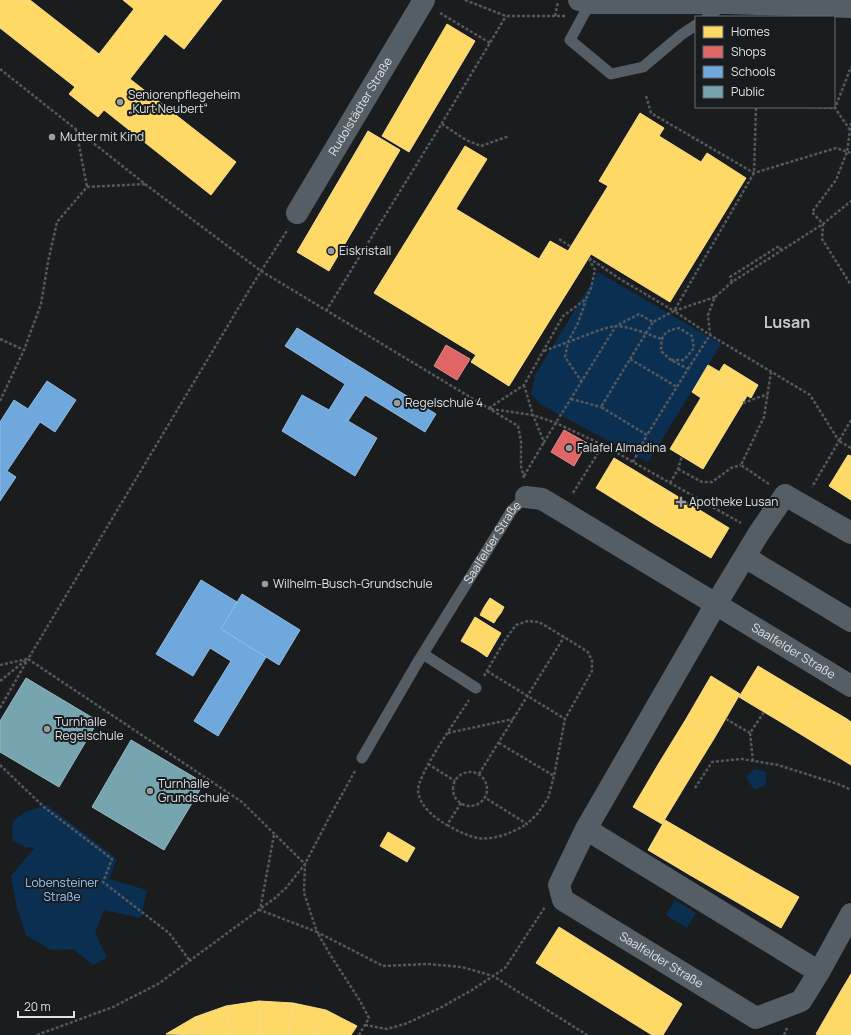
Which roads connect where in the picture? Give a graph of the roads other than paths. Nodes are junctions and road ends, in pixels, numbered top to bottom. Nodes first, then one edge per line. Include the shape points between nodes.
1 (586, 1) edge
2 (423, 2) edge
3 (728, 2) junction
4 (851, 7) edge
5 (708, 16) edge
6 (695, 26) edge
7 (297, 213) road end
8 (519, 504) joint
9 (851, 533) edge
10 (744, 558) junction
11 (716, 604) junction
12 (851, 621) edge
13 (423, 654) junction
14 (851, 686) edge
15 (476, 688) road end
16 (362, 758) road end
17 (586, 829) junction
18 (851, 914) edge
19 (819, 972) junction

1 - 3 street
1 - 6 lane via 570,40 611,74 643,67
2 - 7 street, Rudolstädter Straße
3 - 4 street
3 - 5 lane
8 - 11 street, Saalfelder Straße via 542,499
8 - 13 lane, Saalfelder Straße
9 - 10 street via 785,495
10 - 11 street
10 - 12 street
11 - 14 street, Saalfelder Straße
11 - 17 street
13 - 15 lane
13 - 16 lane, Saalfelder Straße
17 - 19 street
17 - 19 street, Saalfelder Straße via 559,885 563,900 756,1018 800,1001
18 - 19 street, Saalfelder Straße

